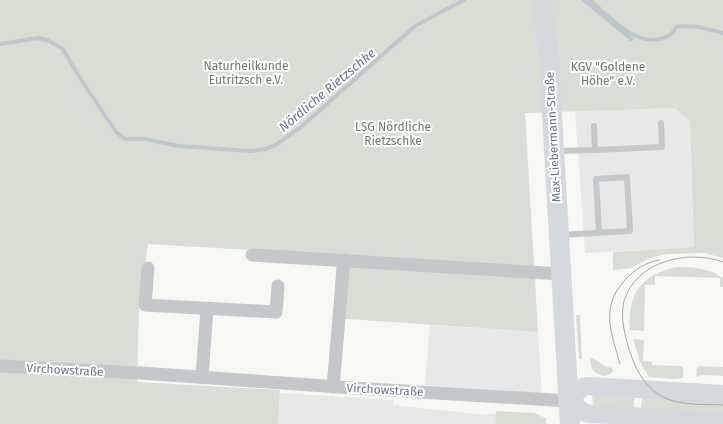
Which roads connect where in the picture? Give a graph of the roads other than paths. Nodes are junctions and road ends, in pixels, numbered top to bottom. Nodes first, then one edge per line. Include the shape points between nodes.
1 (541, 0) edge
2 (661, 123) dead end
3 (594, 126) dead end
4 (595, 150) junction
5 (554, 152) junction
6 (599, 233) junction
7 (559, 235) junction
8 (252, 255) dead end
9 (344, 260) junction
10 (148, 268) dead end
11 (562, 274) junction
12 (278, 286) dead end
13 (207, 308) junction
14 (0, 366) edge
15 (202, 377) junction
16 (333, 387) junction
17 (723, 394) edge
18 (569, 401) junction
19 (723, 421) edge
20 (570, 424) edge

1 - 5 main road, Max-Liebermann-Straße via 548,47
2 - 4 lane via 662,148
3 - 4 lane
4 - 5 lane
5 - 7 main road, Max-Liebermann-Straße
6 - 6 lane via 596,179 627,177 630,231
6 - 7 lane
7 - 11 main road, Max-Liebermann-Straße
8 - 9 street
9 - 11 street
9 - 16 street
10 - 13 street via 146,305
11 - 18 main road, Max-Liebermann-Straße
12 - 13 street via 276,312
13 - 15 street
14 - 15 street, Virchowstraße
15 - 16 street, Virchowstraße
16 - 18 street, Virchowstraße
17 - 18 main road via 589,386 583,387
18 - 19 main road via 584,413 591,414
18 - 20 main road, Max-Liebermann-Straße

